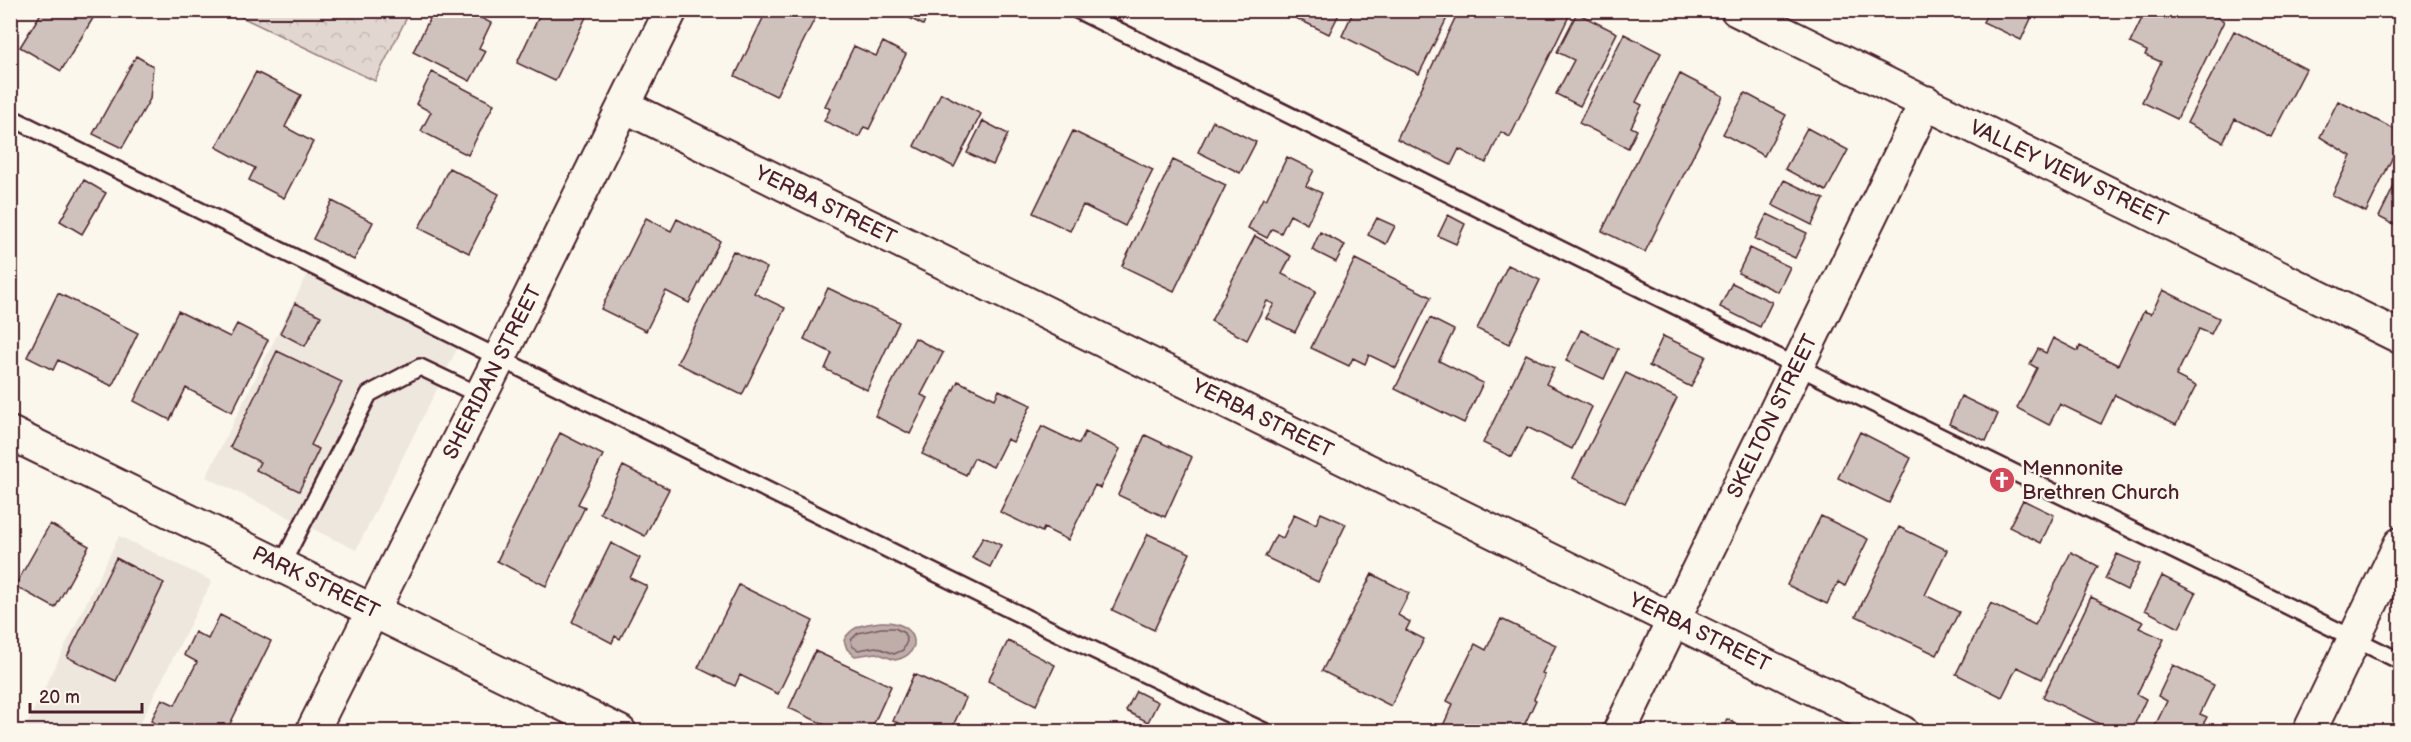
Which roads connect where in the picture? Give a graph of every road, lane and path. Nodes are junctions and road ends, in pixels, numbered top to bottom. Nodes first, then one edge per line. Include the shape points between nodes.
1 (671, 10) edge
2 (1077, 10) edge
3 (1737, 10) edge
4 (1926, 102) junction
5 (624, 106) junction
6 (10, 117) edge
7 (2400, 337) edge
8 (500, 357) junction
9 (1797, 366) junction
10 (481, 396) junction
11 (10, 433) edge
12 (2400, 544) edge
13 (282, 564) junction
14 (372, 610) junction
15 (1673, 618) junction
16 (2355, 638) junction
17 (2400, 661) edge
18 (312, 732) edge
19 (620, 732) edge
20 (1266, 732) edge
21 (1619, 732) edge
22 (1902, 732) edge
23 (2309, 732) edge

1 - 5 street, SHERIDAN STREET
2 - 9 lane
3 - 4 street, VALLEY VIEW STREET
4 - 7 street, VALLEY VIEW STREET
4 - 9 street, SKELTON STREET
5 - 8 street, SHERIDAN STREET
5 - 15 street, YERBA STREET
6 - 8 lane
8 - 10 street, SHERIDAN STREET
8 - 20 lane
9 - 15 street, SKELTON STREET
9 - 16 lane
10 - 13 lane via 420,367 369,394
10 - 14 street, SHERIDAN STREET
11 - 13 street, PARK STREET
12 - 16 street
13 - 14 street, PARK STREET
14 - 18 street, SHERIDAN STREET
14 - 19 street, PARK STREET
15 - 21 street, SKELTON STREET
15 - 22 street, YERBA STREET
16 - 17 lane
16 - 23 street

